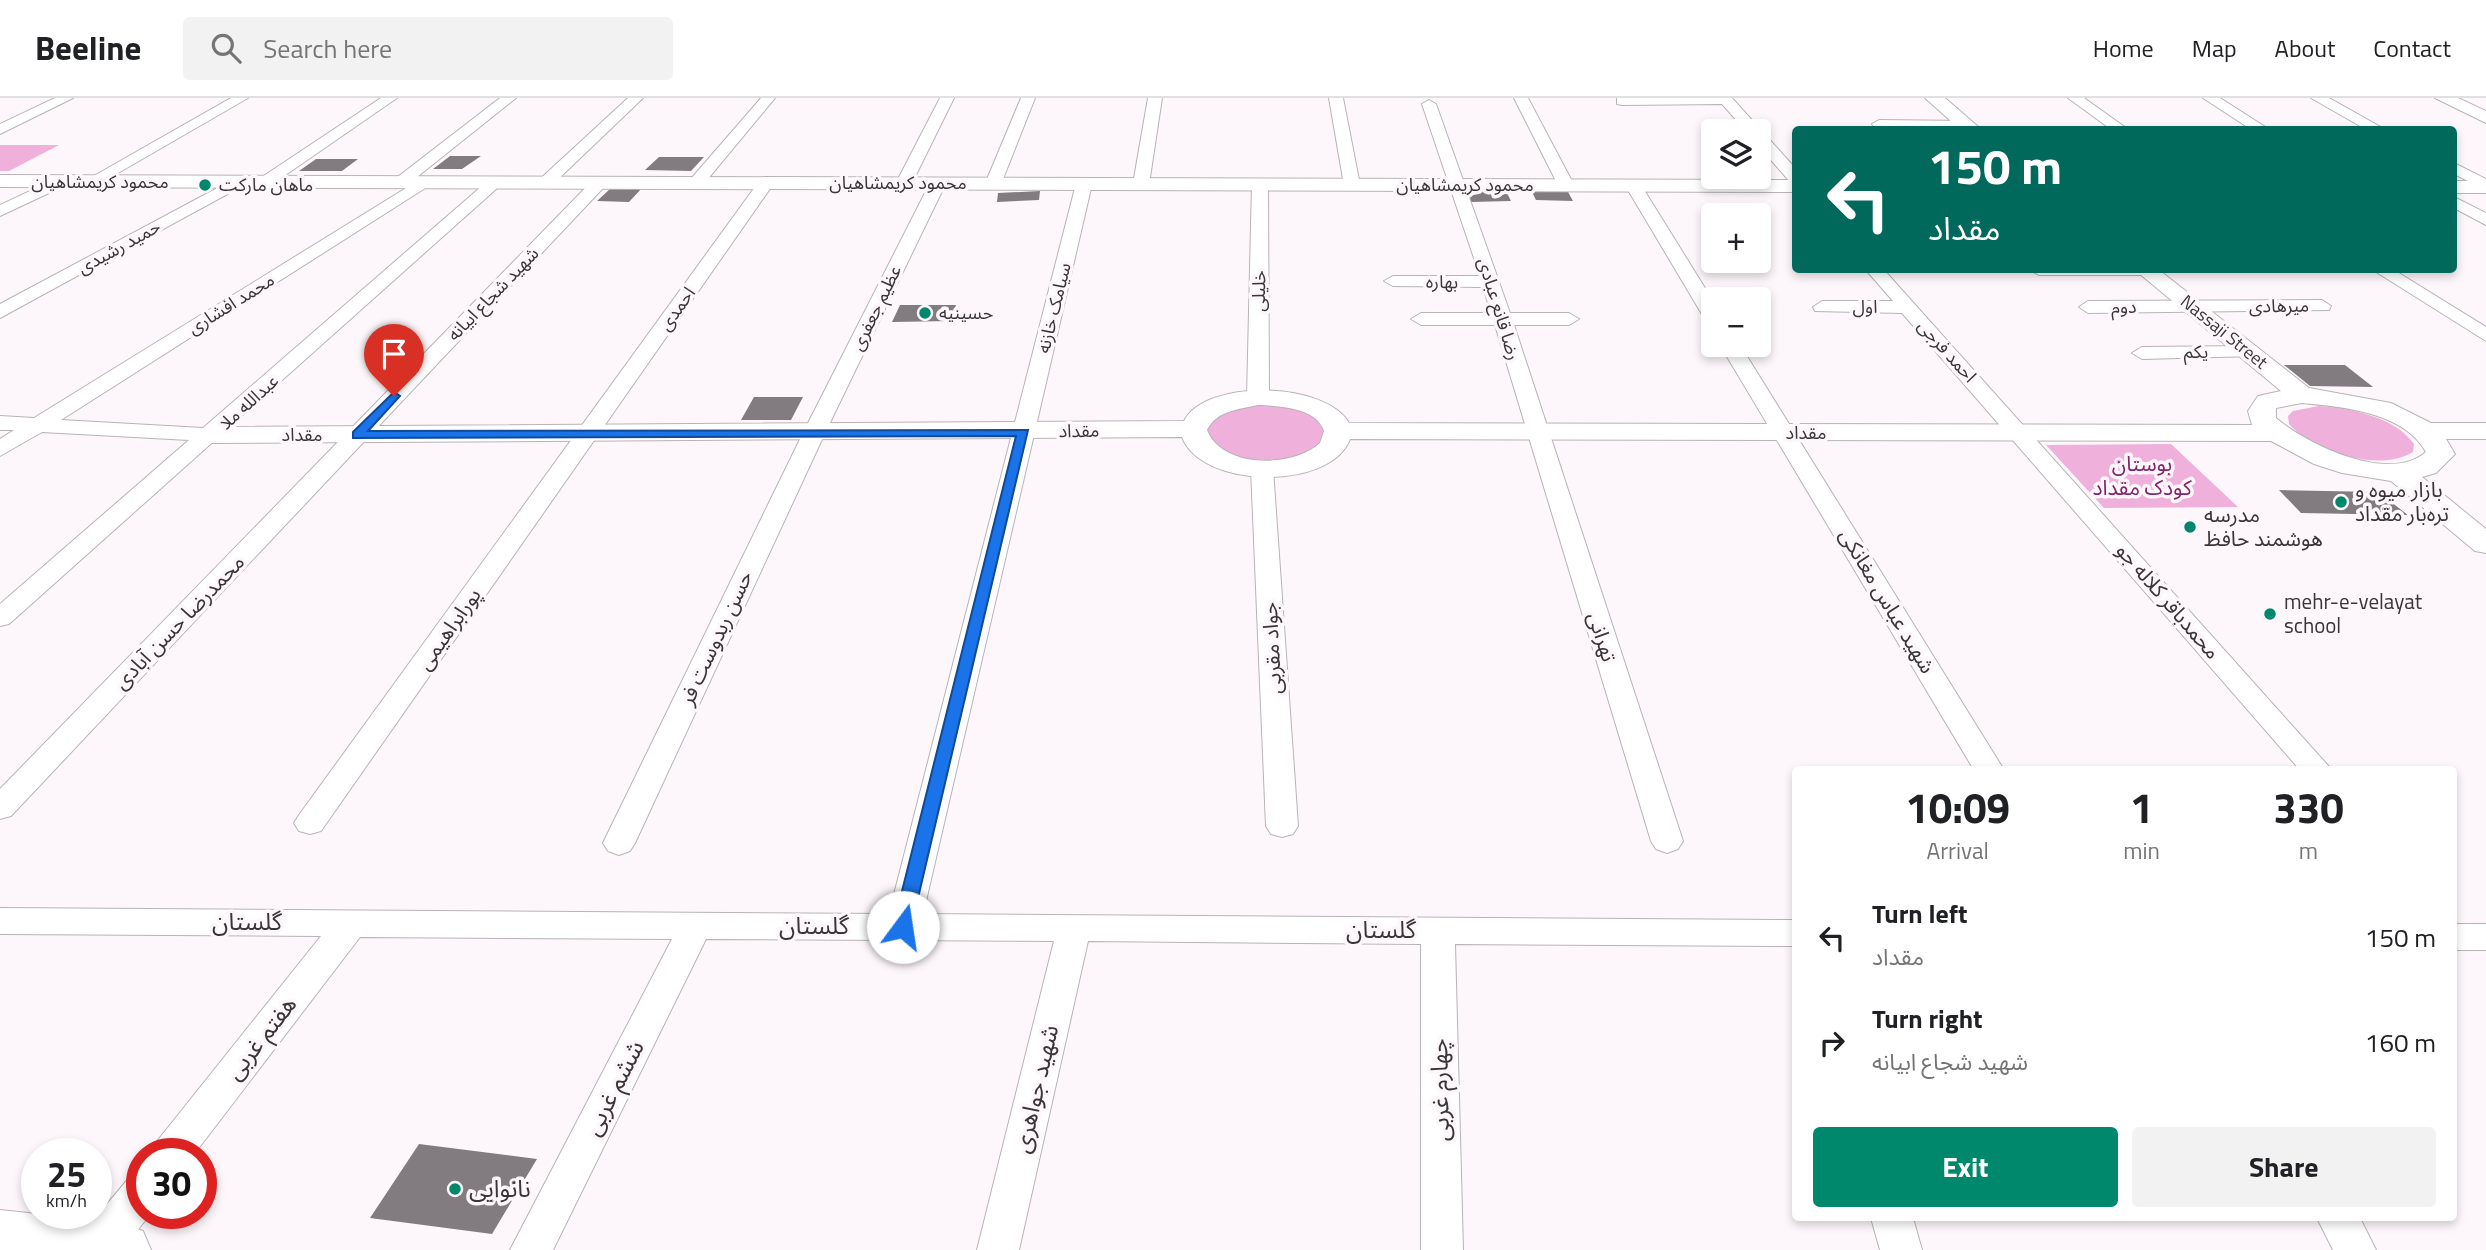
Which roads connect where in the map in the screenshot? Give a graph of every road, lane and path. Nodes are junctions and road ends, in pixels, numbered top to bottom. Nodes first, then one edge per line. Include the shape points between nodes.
1 (66, 98) edge
2 (241, 98) edge
3 (390, 98) edge
4 (509, 98) edge
5 (636, 98) edge
6 (768, 98) edge
7 (947, 98) edge
8 (1028, 98) edge
9 (1155, 98) edge
10 (1336, 98) edge
11 (1521, 98) edge
12 (1934, 98) edge
13 (2075, 98) edge
14 (2210, 98) edge
15 (2318, 98) edge
16 (2444, 98) edge
17 (1621, 99) edge
18 (1725, 99) edge
19 (1429, 104) dead end
20 (1634, 117) dead end
21 (2486, 118) edge
22 (1743, 119) edge
23 (1879, 124) dead end
24 (1940, 126) edge
25 (1969, 126) edge
26 (2116, 126) edge
27 (2256, 126) edge
28 (2371, 126) edge
29 (0, 130) edge
30 (1771, 151) edge
31 (2457, 170) edge
32 (1792, 174) edge
33 (0, 181) edge
34 (62, 181) junction
35 (93, 181) junction
36 (238, 182) junction
37 (265, 182) junction
38 (401, 182) junction
39 (424, 182) junction
40 (496, 183) junction
41 (545, 183) junction
42 (599, 183) junction
43 (696, 183) junction
44 (766, 183) junction
45 (904, 183) junction
46 (938, 183) junction
47 (993, 184) junction
48 (1084, 184) junction
49 (1140, 184) junction
50 (1260, 184) junction
51 (1352, 185) junction
52 (1460, 185) junction
53 (1566, 185) junction
54 (1633, 185) junction
55 (1792, 186) edge
56 (2486, 186) edge
57 (2457, 187) edge
58 (2457, 204) edge
59 (0, 211) edge
60 (2486, 220) edge
61 (1878, 273) edge
62 (2151, 273) edge
63 (2387, 273) edge
64 (1393, 281) dead end
65 (1491, 282) junction
66 (1701, 296) edge
67 (2322, 306) dead end
68 (1822, 307) dead end
69 (1908, 307) junction
70 (2193, 307) junction
71 (0, 312) edge
72 (1421, 319) dead end
73 (1502, 319) junction
74 (1569, 319) dead end
75 (2112, 329) dead end
76 (2486, 335) edge
77 (2142, 352) dead end
78 (2249, 352) junction
79 (1737, 357) edge
80 (2302, 395) junction
81 (1258, 397) junction
82 (0, 423) edge
83 (38, 425) junction
84 (1192, 429) junction
85 (1338, 430) junction
86 (2425, 431) junction
87 (2486, 431) edge
88 (1023, 432) junction
89 (1538, 432) junction
90 (814, 433) junction
91 (1784, 433) junction
92 (2020, 433) junction
93 (2273, 433) junction
94 (587, 434) junction
95 (211, 435) junction
96 (357, 435) junction
97 (0, 449) edge
98 (1262, 469) junction
99 (2398, 472) junction
100 (2486, 544) edge
101 (0, 618) edge
102 (1987, 766) edge
103 (2313, 766) edge
104 (0, 808) edge
105 (310, 823) dead end
106 (1282, 826) dead end
107 (1667, 841) dead end
108 (619, 843) dead end
109 (0, 921) edge
110 (351, 923) junction
111 (696, 925) junction
112 (903, 927) junction
113 (1073, 928) junction
114 (1438, 930) junction
115 (1792, 933) edge
116 (184, 1138) edge
117 (126, 1220) edge
118 (1893, 1221) edge
119 (2340, 1221) edge
120 (0, 1237) edge
121 (110, 1249) edge
122 (531, 1250) edge
123 (998, 1250) edge
124 (1442, 1250) edge
125 (1901, 1250) edge
126 (2355, 1250) edge

1 - 29 street
2 - 35 street
3 - 37 street
4 - 38 street
5 - 41 street
6 - 43 street
7 - 45 street
8 - 47 street
9 - 49 street
10 - 51 street
11 - 53 street
12 - 25 street
13 - 26 street
14 - 27 street
15 - 28 street
16 - 21 street
17 - 18 street
17 - 20 street
18 - 22 street
19 - 52 street, رضا قانع عبادی
23 - 24 street
30 - 32 street
31 - 56 street
33 - 34 street, محمود کریمشاهیان
34 - 35 street, محمود کریمشاهیان
34 - 59 street
35 - 36 street, محمود کریمشاهیان
36 - 37 street, محمود کریمشاهیان
36 - 71 street, حمید رشیدی
37 - 38 street, محمود کریمشاهیان
38 - 39 street, محمود کریمشاهیان
39 - 40 street, محمود کریمشاهیان
39 - 83 street, محمد افشاری
40 - 41 street, محمود کریمشاهیان
40 - 95 street, عبدالله ملا
41 - 42 street, محمود کریمشاهیان
42 - 43 street, محمود کریمشاهیان
42 - 96 street, شهید شجاع ابیانه
43 - 44 street, محمود کریمشاهیان
44 - 45 street, محمود کریمشاهیان
44 - 94 street, احمدی
45 - 46 street, محمود کریمشاهیان
46 - 47 street, محمود کریمشاهیان
46 - 90 street, عظیم جعفری
47 - 48 street, محمود کریمشاهیان
48 - 49 street, محمود کریمشاهیان
48 - 88 street, سیامک خازنه
49 - 50 street, محمود کریمشاهیان
50 - 51 street, محمود کریمشاهیان
50 - 81 street, خلیلی
51 - 52 street, محمود کریمشاهیان
52 - 53 street, محمود کریمشاهیان
52 - 65 street, رضا قانع عبادی
53 - 54 street, محمود کریمشاهیان
54 - 55 street, محمود کریمشاهیان
54 - 66 street
56 - 57 street
58 - 60 street
61 - 69 street, احمد فرجی
62 - 70 street, Nassaji Street
63 - 76 street
64 - 65 street, بهاره
65 - 73 street, رضا قانع عبادی
67 - 70 street, میرهادی
68 - 69 street, اول
69 - 92 street, احمد فرجی
70 - 75 street, دوم via 2088,307
70 - 78 street, Nassaji Street
72 - 73 street
73 - 74 street
73 - 89 street, رضا قانع عبادی
77 - 78 street, یکم
78 - 80 street, Nassaji Street
79 - 91 street, شهید عباس مغانکی
80 - 86 street via 2367,405
80 - 93 street via 2267,402 2261,411
81 - 84 street via 1207,411
81 - 85 street via 1292,400 1320,409
82 - 83 street, مقداد
83 - 95 street, مقداد
83 - 97 street, محمد افشاری
84 - 88 street, مقداد
84 - 98 street via 1198,446 1218,461
85 - 89 street, مقداد
85 - 98 street via 1336,443 1309,462
86 - 87 street
86 - 99 street via 2441,454 2435,464
88 - 90 street, مقداد
88 - 112 street, سیامک خازنه
89 - 91 street, مقداد
89 - 107 street, تهرانی
90 - 94 street, مقداد
90 - 108 street, حسن ربدوست فر
91 - 92 street, مقداد
91 - 102 street, شهید عباس مغانکی
92 - 93 street, مقداد
92 - 103 street, محمدباقر کلاله جو
93 - 99 street via 2333,461
94 - 96 street, مقداد
94 - 105 street, پورابراهیمی
95 - 96 street, مقداد
95 - 101 street, عبدالله ملا
96 - 104 street, محمدرضا حسن آبادی
98 - 106 street, جواد مقربی
99 - 100 street
109 - 110 street, گلستان
110 - 111 street, گلستان
110 - 116 street, هفتم غربی
111 - 112 street, گلستان
111 - 122 street, ششم غربی
112 - 113 street, گلستان
113 - 114 street, گلستان
113 - 123 street, شهید جواهری
114 - 115 street, گلستان
114 - 124 street, چهارم غربی
117 - 121 street
118 - 125 street
119 - 126 street
120 - 121 main road

